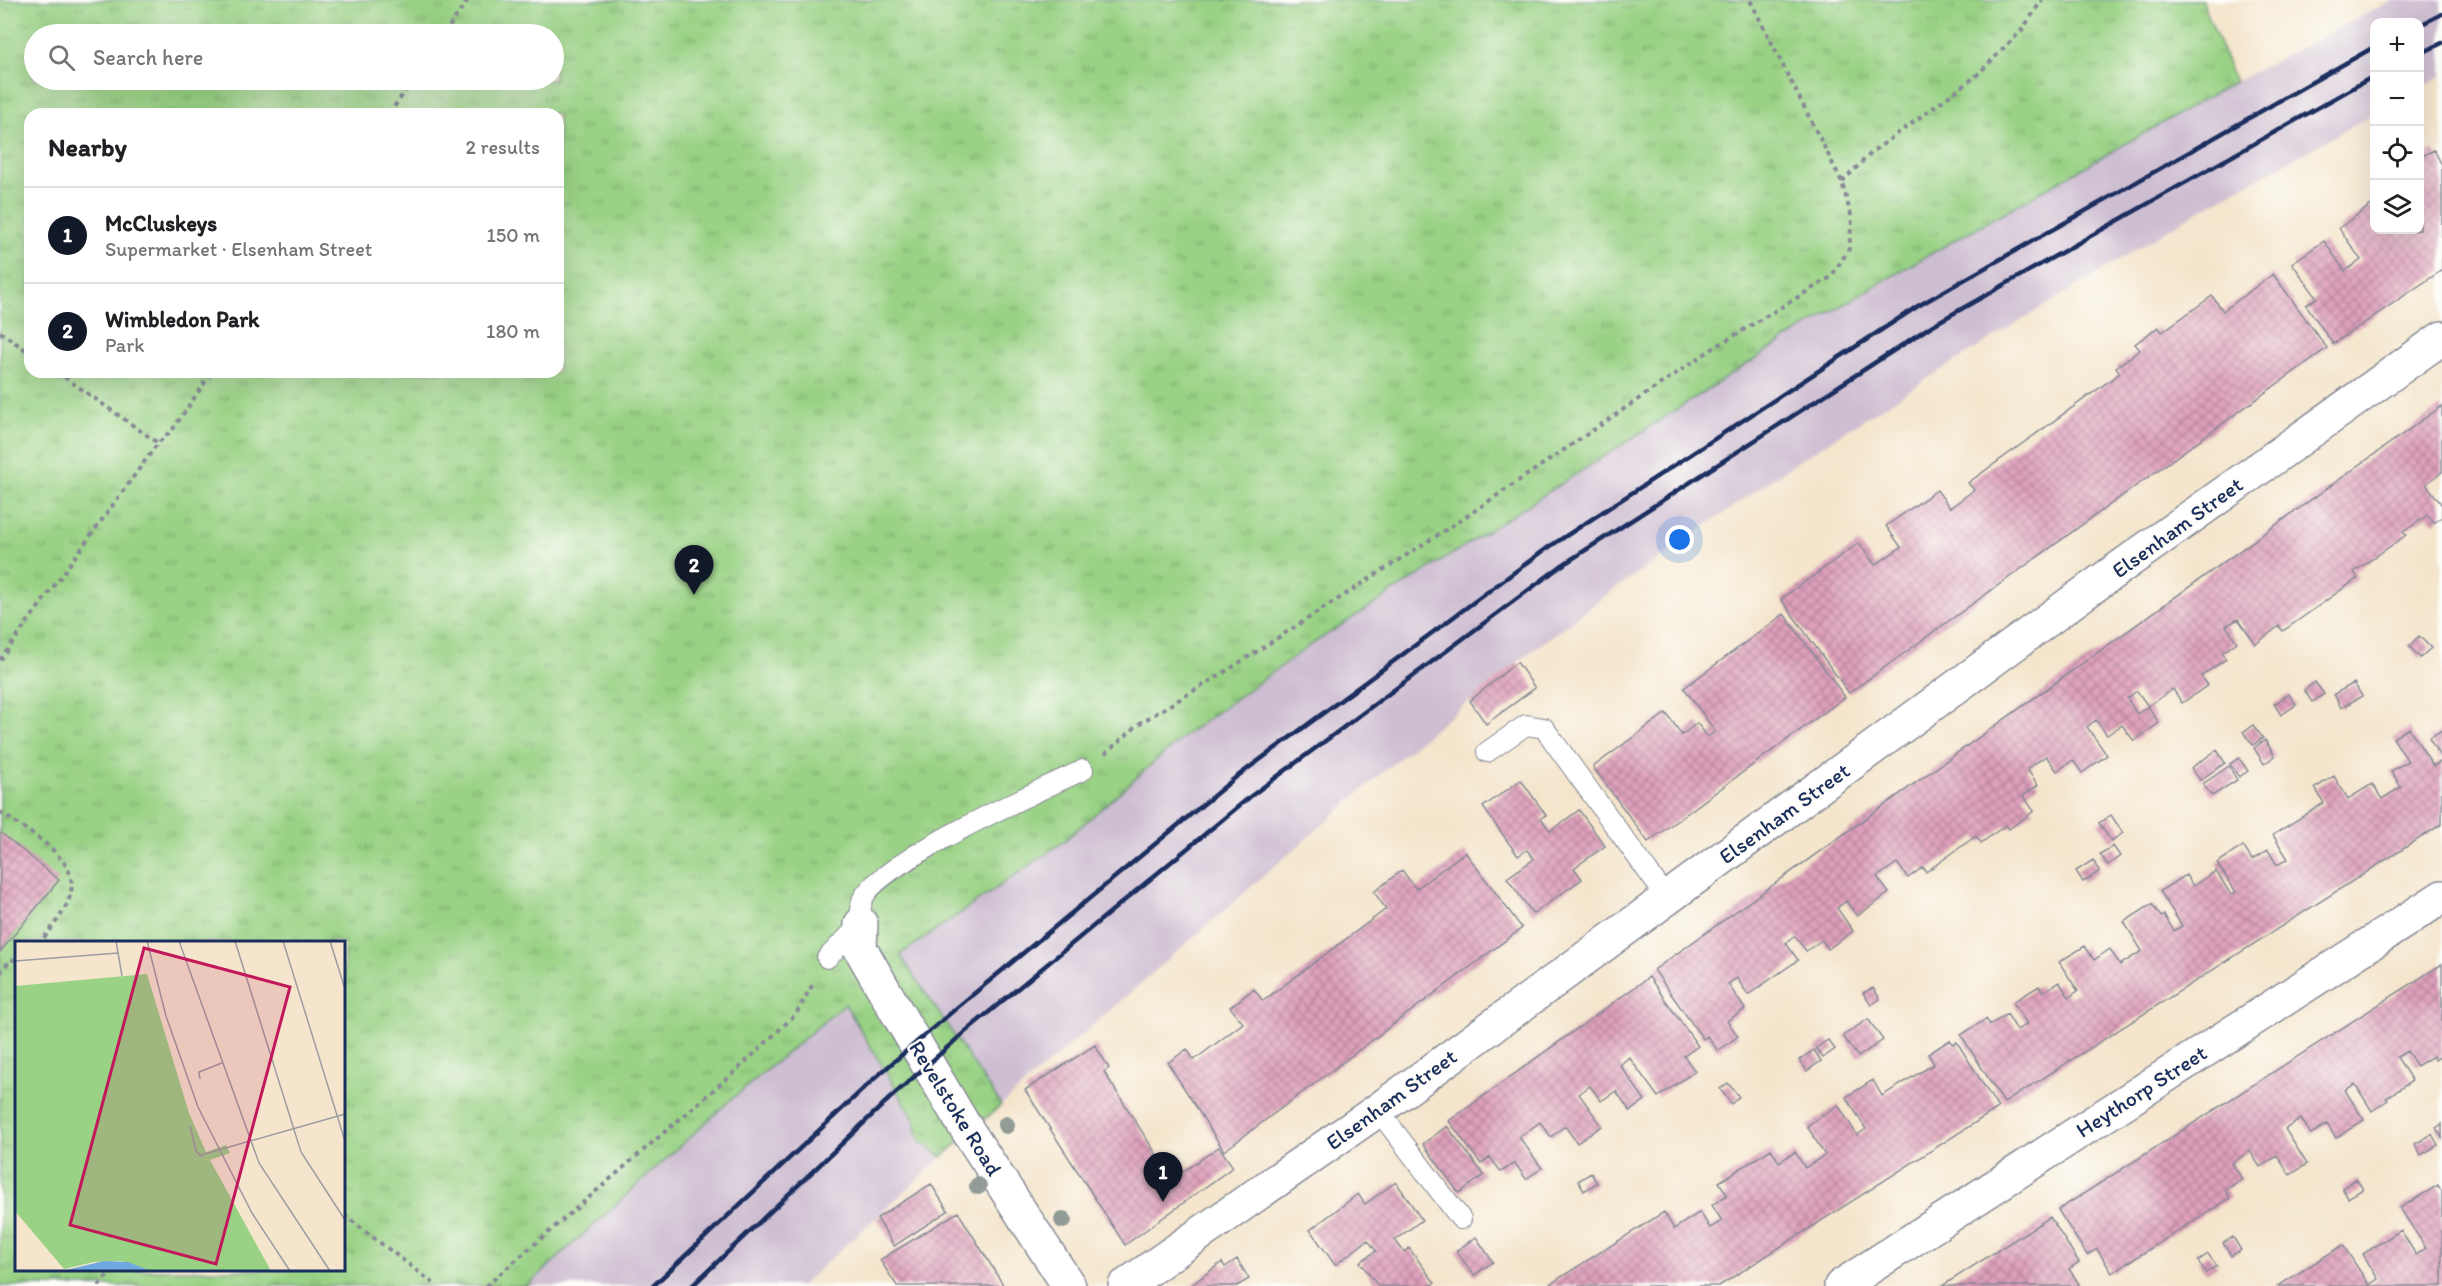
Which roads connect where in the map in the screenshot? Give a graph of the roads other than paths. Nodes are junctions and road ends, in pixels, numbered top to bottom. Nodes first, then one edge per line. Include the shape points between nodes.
1 (2442, 338) edge
2 (1487, 752) dead end
3 (1090, 765) road end
4 (2442, 897) edge
5 (1667, 898) junction
6 (861, 924) junction
7 (827, 958) road end
8 (1378, 1110) junction
9 (1461, 1219) dead end
10 (1069, 1286) edge
11 (1125, 1286) edge
12 (1841, 1286) edge

1 - 5 street, Elsenham Street
2 - 5 lane via 1526,724 1544,728
3 - 6 lane via 989,812 883,876 862,899
4 - 12 street, Heythorp Street
5 - 8 street, Elsenham Street
6 - 7 lane
6 - 10 street, Revelstoke Road via 860,948 962,1122
8 - 9 lane
8 - 11 street, Elsenham Street

